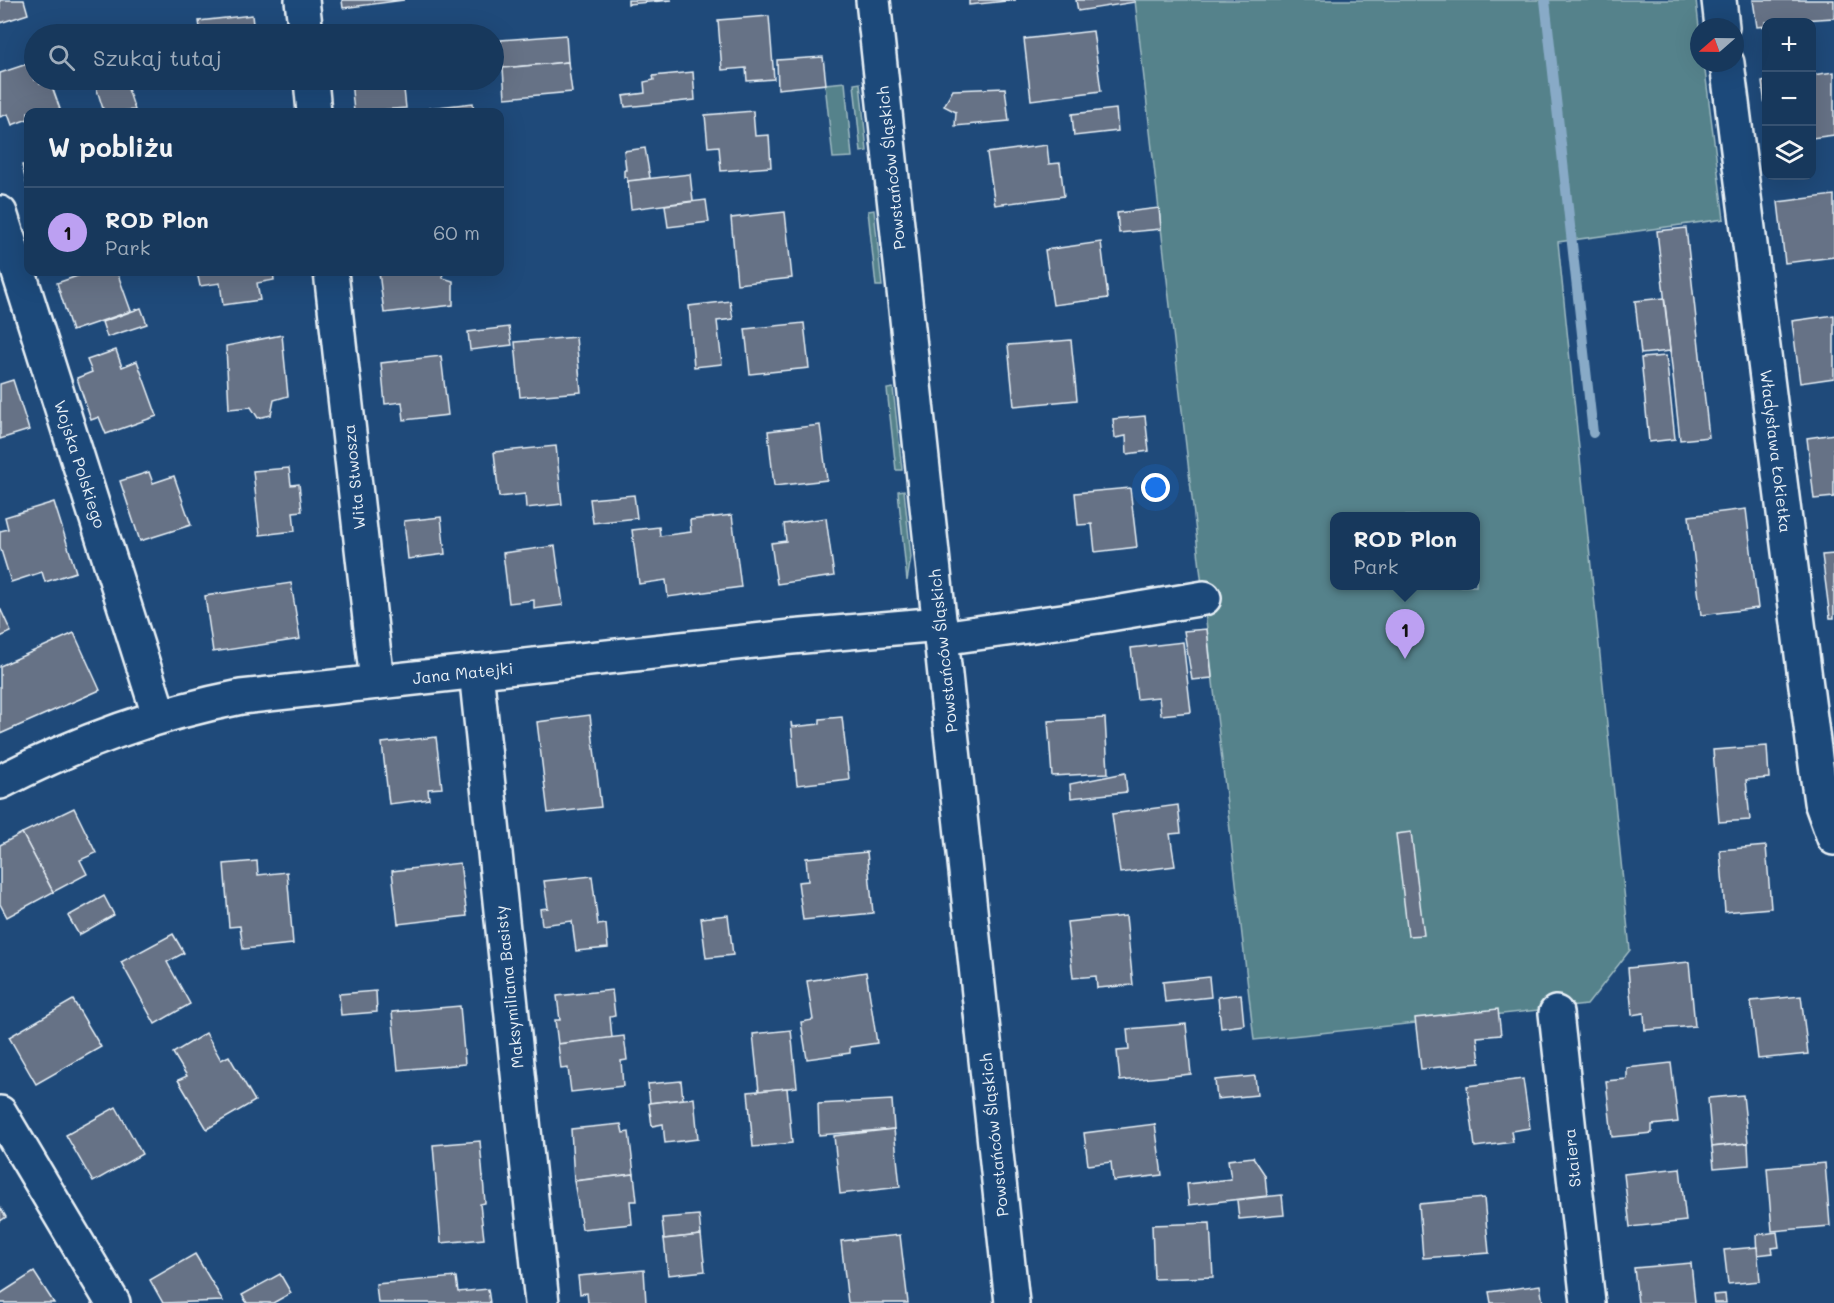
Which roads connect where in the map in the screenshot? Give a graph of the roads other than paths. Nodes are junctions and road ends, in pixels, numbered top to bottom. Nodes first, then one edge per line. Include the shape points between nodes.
1 (302, 0) edge
2 (873, 0) edge
3 (1719, 0) edge
4 (1721, 18) edge
5 (305, 24) edge
6 (1728, 72) edge
7 (312, 90) edge
8 (314, 108) edge
9 (0, 213) edge
10 (332, 276) edge
11 (1204, 598) dead end
12 (941, 631) junction
13 (476, 671) junction
14 (377, 682) junction
15 (159, 715) junction
16 (0, 782) edge
17 (1834, 838) edge
18 (1556, 1013) dead end
19 (0, 1113) edge
20 (113, 1303) edge
21 (542, 1303) edge
22 (1012, 1303) edge
23 (1588, 1303) edge

1 - 5 street
2 - 12 street, Powstańców Śląskich
3 - 4 street
6 - 17 street, Władysława Łokietka via 1821,802
7 - 8 street
9 - 15 street, Wojska Polskiego
10 - 14 street, Wita Stwosza
11 - 12 street, Jana Matejki via 1098,616
12 - 13 street, Jana Matejki via 791,637
12 - 22 street, Powstańców Śląskich
13 - 14 street, Jana Matejki
13 - 21 street, Maksymiliana Basisty
14 - 15 street, Jana Matejki via 241,697
15 - 16 street, Jana Matejki via 109,732
18 - 23 street, Staiera
19 - 20 street

